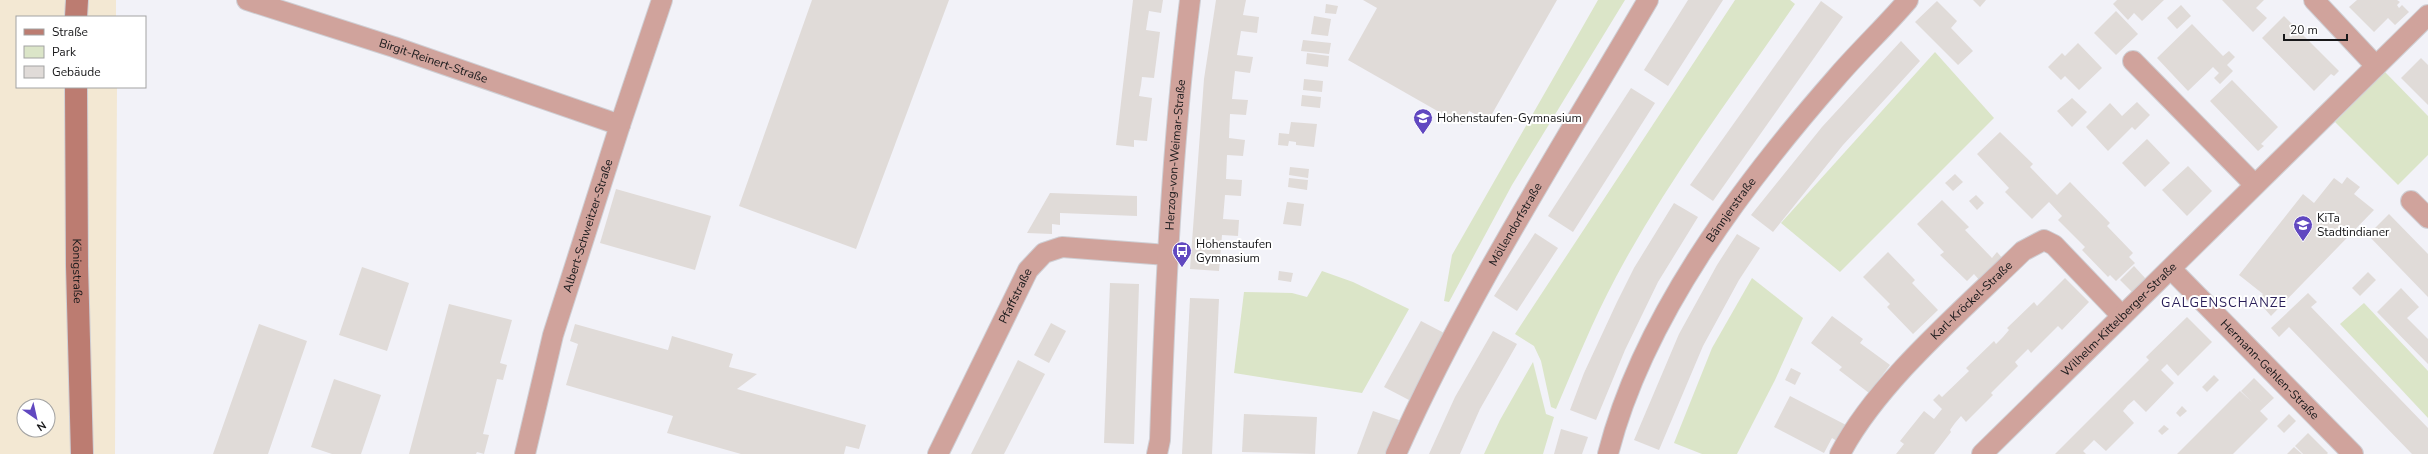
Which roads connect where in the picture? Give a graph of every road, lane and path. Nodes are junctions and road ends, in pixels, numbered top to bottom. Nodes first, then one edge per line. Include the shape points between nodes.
1 (77, 0) edge
2 (246, 0) edge
3 (662, 0) edge
4 (1190, 0) edge
5 (1648, 0) edge
6 (1908, 0) edge
7 (2314, 0) edge
8 (2428, 15) edge
9 (76, 16) edge
10 (2134, 61) dead end
11 (2376, 66) junction
12 (76, 88) edge
13 (620, 125) junction
14 (2254, 184) junction
15 (2412, 201) dead end
16 (2428, 218) edge
17 (1167, 255) junction
18 (2170, 269) junction
19 (2121, 316) junction
20 (82, 454) edge
21 (525, 454) edge
22 (938, 454) edge
23 (1157, 454) edge
24 (1396, 454) edge
25 (1608, 454) edge
26 (1840, 454) edge
27 (1982, 454) edge
28 (2353, 454) edge

1 - 9 main road
2 - 13 street, Birgit-Reinert-Straße via 394,47
3 - 13 street, Albert-Schweitzer-Straße
4 - 17 street, Herzog-von-Weimar-Straße via 1179,94
5 - 24 street, Möllendorfstraße via 1459,323 1424,390
6 - 25 street, Bännjerstraße via 1836,77 1728,214 1656,331 1631,388
7 - 11 street
8 - 11 street, Wilhelm-Kittelberger-Straße
10 - 14 street
11 - 14 street, Wilhelm-Kittelberger-Straße
12 - 20 main road, Königstraße
13 - 21 street, Albert-Schweitzer-Straße via 553,335
14 - 18 street, Wilhelm-Kittelberger-Straße
15 - 16 street
17 - 22 street, Pfaffstraße via 1062,247 1044,253 1028,270
17 - 23 street, Herzog-von-Weimar-Straße via 1160,440
18 - 19 street, Wilhelm-Kittelberger-Straße
18 - 28 street, Hermann-Gehlen-Straße
19 - 26 street, Karl-Kröckel-Straße via 2054,245 2044,240 2035,243 2023,251 1915,358 1862,420
19 - 27 street, Wilhelm-Kittelberger-Straße

